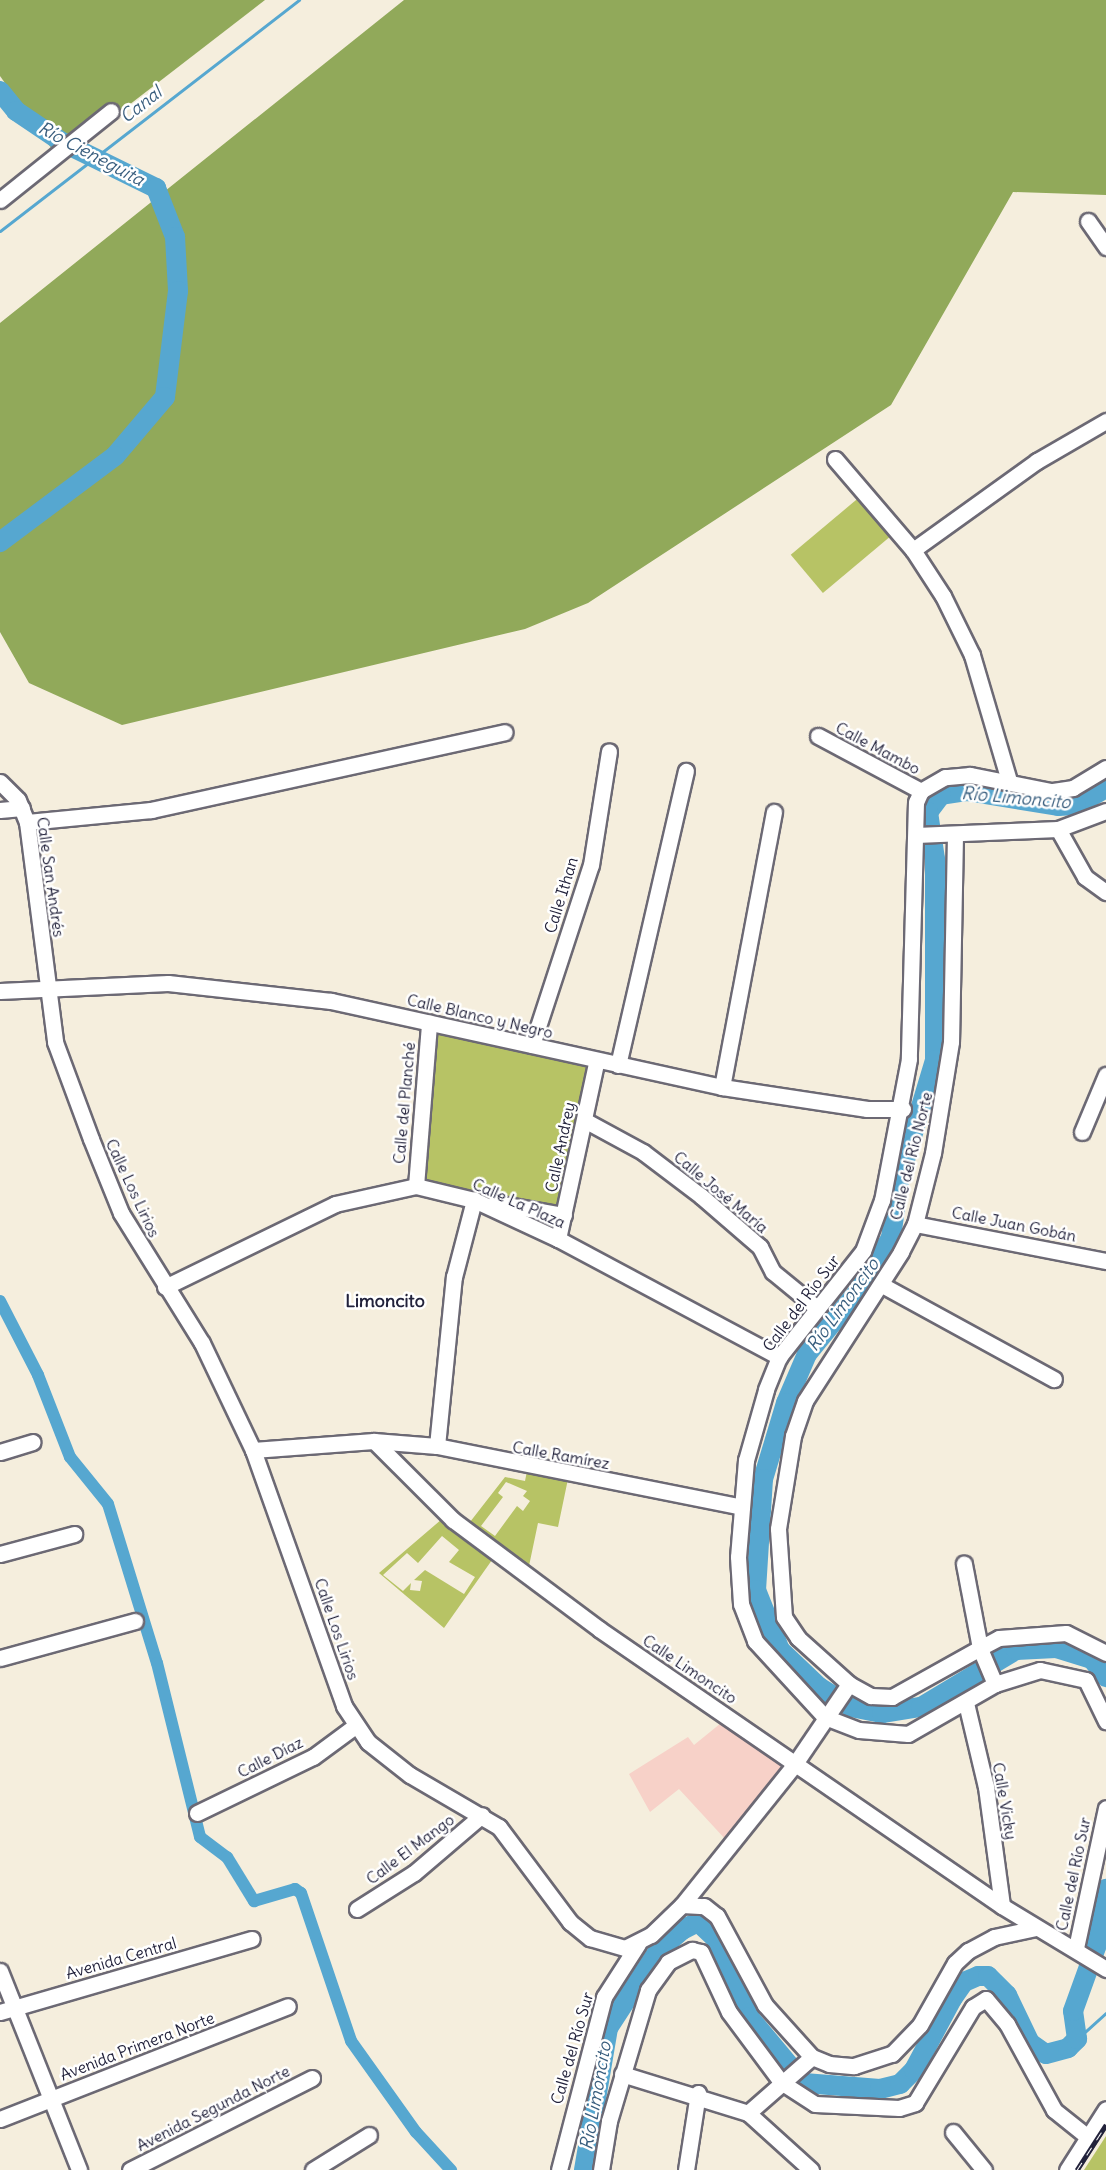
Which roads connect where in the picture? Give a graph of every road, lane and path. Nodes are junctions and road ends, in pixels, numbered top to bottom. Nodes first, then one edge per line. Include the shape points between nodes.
1 (111, 111) dead end
2 (0, 200) edge
3 (1088, 221) dead end
4 (1106, 247) edge
5 (1106, 421) edge
6 (835, 459) dead end
7 (913, 550) junction
8 (505, 732) dead end
9 (818, 736) dead end
10 (609, 751) dead end
11 (1106, 768) edge
12 (686, 771) dead end
13 (1009, 781) junction
14 (0, 782) edge
15 (921, 791) junction
16 (0, 810) edge
17 (1106, 811) edge
18 (774, 812) dead end
19 (25, 815) junction
20 (1058, 829) junction
21 (916, 835) junction
22 (955, 835) junction
23 (1106, 892) edge
24 (47, 985) junction
25 (0, 991) edge
26 (429, 1023) junction
27 (532, 1045) junction
28 (596, 1063) junction
29 (618, 1065) junction
30 (1106, 1076) edge
31 (722, 1087) junction
32 (903, 1108) junction
33 (586, 1122) junction
34 (1082, 1132) dead end
35 (416, 1186) junction
36 (474, 1200) junction
37 (564, 1215) junction
38 (915, 1224) junction
39 (558, 1239) junction
40 (1105, 1259) edge
41 (882, 1285) junction
42 (165, 1287) junction
43 (817, 1308) junction
44 (779, 1358) junction
45 (1054, 1379) dead end
46 (374, 1441) junction
47 (32, 1442) dead end
48 (437, 1446) junction
49 (253, 1450) junction
50 (0, 1452) edge
51 (742, 1507) junction
52 (74, 1534) dead end
53 (0, 1554) edge
54 (964, 1564) dead end
55 (135, 1620) dead end
56 (1106, 1653) edge
57 (0, 1658) edge
58 (986, 1665) junction
59 (848, 1686) junction
60 (966, 1703) junction
61 (829, 1712) junction
62 (1106, 1721) edge
63 (355, 1726) junction
64 (794, 1765) junction
65 (1106, 1808) edge
66 (197, 1813) dead end
67 (482, 1815) junction
68 (682, 1905) junction
69 (1002, 1906) junction
70 (357, 1909) dead end
71 (1036, 1928) junction
72 (252, 1939) dead end
73 (638, 1944) junction
74 (1080, 1950) junction
75 (1104, 1968) edge
76 (0, 1971) edge
77 (288, 2006) dead end
78 (6, 2011) edge
79 (812, 2057) junction
80 (622, 2074) junction
81 (312, 2078) dead end
82 (781, 2082) junction
83 (698, 2093) junction
84 (48, 2100) junction
85 (1106, 2109) edge
86 (748, 2113) junction
87 (0, 2119) edge
88 (953, 2132) dead end
89 (369, 2135) dead end
90 (1088, 2137) junction
91 (79, 2170) edge
92 (130, 2170) edge
93 (313, 2170) edge
94 (560, 2170) edge
95 (602, 2170) edge
96 (686, 2170) edge
97 (811, 2170) edge
98 (984, 2170) edge
99 (1067, 2170) edge

1 - 2 street
3 - 4 street
5 - 7 street via 1037,461
6 - 7 street
7 - 13 street via 972,655
8 - 19 street via 152,810
9 - 15 street, Calle Mambo
10 - 27 street, Calle Ithan via 591,865
11 - 13 street via 1073,788 1051,791
12 - 29 street
13 - 15 street via 945,777
14 - 19 street, Calle San Andrés
15 - 21 street, Calle del Río Sur
16 - 19 street
17 - 20 street
18 - 31 street
19 - 24 street, Calle San Andrés
20 - 22 street
20 - 23 street via 1085,877
21 - 22 street
21 - 32 street, Calle del Río Sur
22 - 38 street, Calle del Río Norte via 948,1078
24 - 25 street, Calle Blanco y Negro
24 - 26 street, Calle Blanco y Negro via 180,984 331,1001
24 - 42 street, Calle Los Lirios via 55,1042 91,1139 121,1213
26 - 27 street, Calle Blanco y Negro
26 - 35 street, Calle del Planché
27 - 28 street, Calle Blanco y Negro
28 - 29 street, Calle Blanco y Negro
28 - 33 street, Calle Andrey
29 - 31 street, Calle Blanco y Negro
30 - 34 street
31 - 32 street, Calle Blanco y Negro via 867,1109
32 - 43 street, Calle del Río Sur via 882,1200 863,1251
33 - 37 street, Calle Andrey
33 - 43 street, Calle José María via 643,1152 701,1196 760,1247 773,1272
35 - 36 street, Calle La Plaza
35 - 42 street, Calle La Plaza via 335,1204
36 - 37 street
36 - 39 street, Calle La Plaza
36 - 48 street via 454,1277
37 - 39 street, Calle Andrey
38 - 40 street, Calle Juan Gobán
38 - 41 street, Calle del Río Norte
39 - 44 street, Calle La Plaza
41 - 45 street
41 - 59 street, Calle del Río Norte via 805,1401 783,1479 778,1529 784,1617 798,1638
42 - 49 street, Calle Los Lirios via 202,1343
43 - 44 street, Calle del Río Sur
44 - 51 street, Calle del Río Sur via 750,1438
46 - 48 street, Calle Ramírez
46 - 49 street
46 - 64 street, Calle Limoncito via 453,1520 500,1557
47 - 50 street
48 - 51 street, Calle Ramírez
49 - 63 street, Calle Los Lirios
51 - 61 street, Calle del Río Sur via 738,1557 747,1623 773,1666
52 - 53 street
54 - 58 street
55 - 57 street
56 - 58 street, Calle del Río Norte via 1066,1633 1042,1631 999,1638
58 - 59 street, Calle del Río Norte via 892,1697 871,1696
58 - 60 street, Calle del Río Sur
58 - 62 street, Calle del Río Sur via 1068,1674 1086,1680
59 - 61 street
60 - 61 street, Calle del Río Sur via 908,1734 859,1730
60 - 69 street, Calle Vicky via 986,1787
61 - 64 street
63 - 66 street, Calle Díaz via 312,1757
63 - 67 street, Calle Los Lirios via 410,1775
64 - 68 street
64 - 69 street, Calle Limoncito
65 - 74 street, Calle del Río Sur
67 - 70 street, Calle El Mango via 414,1873
67 - 73 street, Calle Los Lirios via 517,1846 570,1922 602,1943 625,1948
68 - 73 street
68 - 79 street via 704,1906 717,1916 755,1990
69 - 71 street, Calle Limoncito
71 - 74 street, Calle Limoncito
71 - 79 street, Calle del Río Sur via 994,1937 968,1951 955,1963 920,2025 892,2054 854,2066
72 - 78 street, Avenida Central
73 - 94 street, Calle del Río Sur via 604,1997
74 - 75 street, Calle Limoncito
76 - 78 street
77 - 84 street, Avenida Primera Norte
78 - 84 street
79 - 82 street
80 - 82 street via 656,1974 692,1950 700,1952 729,2012
80 - 83 street
80 - 95 street
81 - 92 street, Avenida Segunda Norte
82 - 86 street
82 - 90 street via 815,2104 898,2108 915,2103 973,2007 986,1999 994,2002 1054,2110
83 - 86 street
83 - 96 street
84 - 87 street, Avenida Primera Norte
84 - 91 street
85 - 90 street
86 - 97 street
88 - 98 street
89 - 93 street
90 - 99 street

